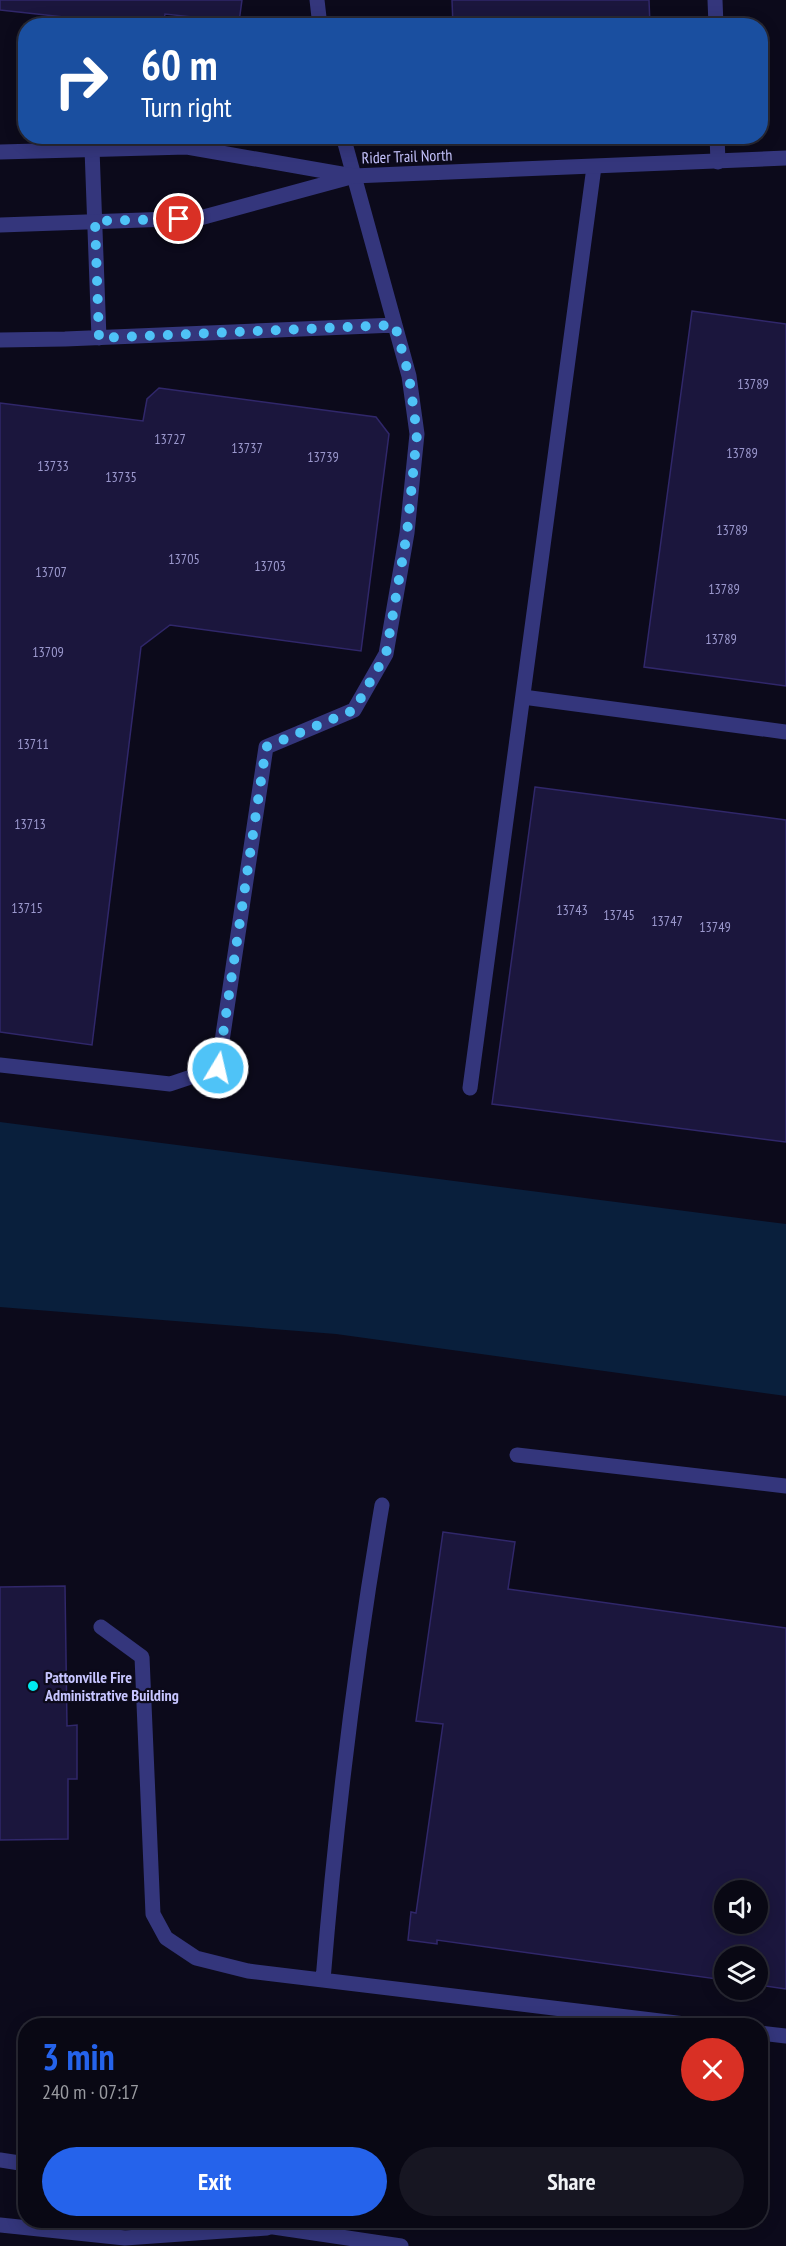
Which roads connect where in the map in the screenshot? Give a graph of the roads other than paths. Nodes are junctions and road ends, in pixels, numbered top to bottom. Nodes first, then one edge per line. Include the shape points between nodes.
1 (317, 0) edge
2 (715, 0) edge
3 (319, 18) edge
4 (716, 18) edge
5 (345, 144) edge
6 (717, 144) edge
7 (92, 149) junction
8 (0, 152) edge
9 (786, 158) edge
10 (718, 162) junction
11 (594, 167) junction
12 (353, 176) junction
13 (95, 221) junction
14 (0, 225) edge
15 (395, 325) junction
16 (99, 338) junction
17 (0, 340) edge
18 (523, 697) junction
19 (786, 732) edge
20 (0, 1065) edge
21 (470, 1088) dead end
22 (517, 1455) dead end
23 (786, 1486) edge
24 (382, 1505) dead end
25 (101, 1627) dead end
26 (323, 1980) junction
27 (635, 2018) edge
28 (768, 2034) edge
29 (786, 2036) edge
30 (0, 2160) edge
31 (18, 2163) edge
32 (0, 2225) edge
33 (18, 2227) edge
34 (29, 2228) edge
35 (267, 2228) joint
36 (401, 2246) edge

1 - 3 street
2 - 4 street
5 - 12 street
6 - 10 street
7 - 8 street, Rider Trail North
7 - 12 street, Rider Trail North via 187,147
7 - 13 street
9 - 10 street, Rider Trail North
10 - 11 street, Rider Trail North
11 - 12 street, Rider Trail North
11 - 18 street
12 - 13 street, Rider Trail North via 200,218
12 - 15 street
13 - 14 street, Rider Trail North
13 - 16 street
15 - 16 street
15 - 20 street via 409,376 417,434 407,533 386,654 354,710 266,747 218,1068 170,1084
16 - 17 street
18 - 19 street
18 - 21 street
22 - 23 street
24 - 26 street via 364,1608 334,1845
25 - 26 street via 142,1657 153,1914 166,1938 196,1958 248,1971
26 - 27 street
28 - 29 street
30 - 31 street
32 - 33 street
34 - 35 street via 125,2238
35 - 36 street

